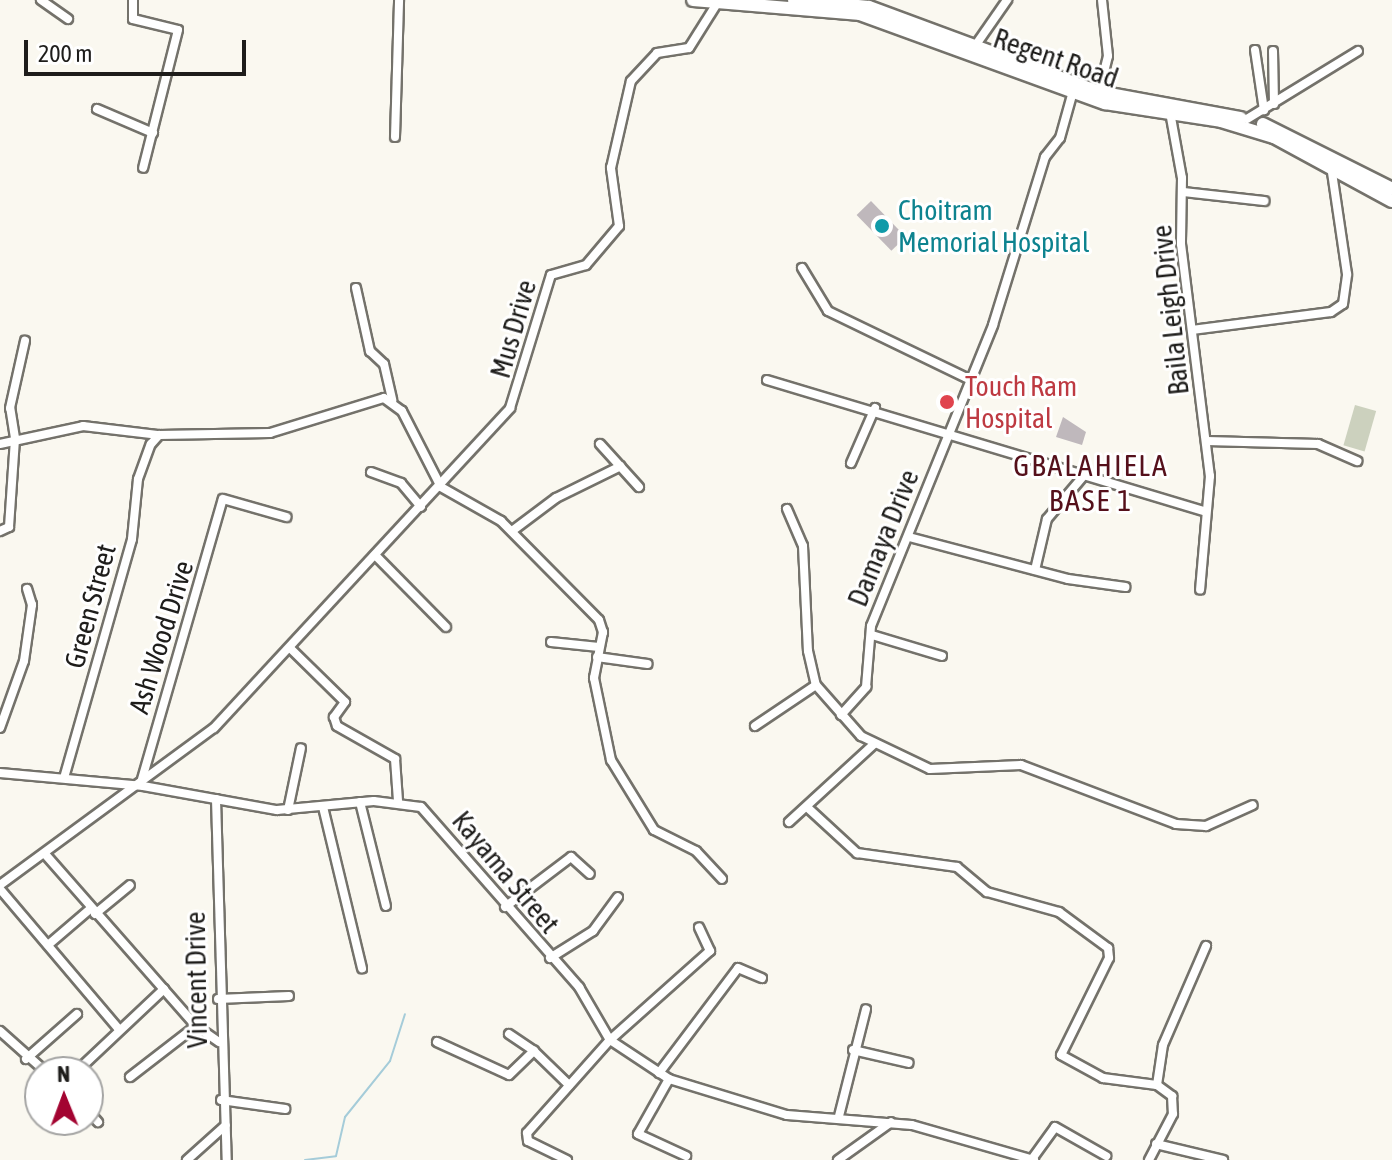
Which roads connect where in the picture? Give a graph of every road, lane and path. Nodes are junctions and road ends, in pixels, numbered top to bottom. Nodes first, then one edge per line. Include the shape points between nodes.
1 (41, 0) edge
2 (133, 0) edge
3 (399, 0) edge
4 (693, 0) edge
5 (794, 0) edge
6 (1007, 0) edge
7 (1102, 0) edge
8 (774, 4) edge
9 (716, 5) junction
10 (869, 8) edge
11 (68, 19) dead end
12 (973, 50) junction
13 (1255, 50) dead end
14 (1273, 51) dead end
15 (1358, 51) dead end
16 (1074, 88) junction
17 (1098, 96) junction
18 (1274, 104) junction
19 (1170, 108) junction
20 (97, 109) dead end
21 (1264, 110) junction
22 (1247, 119) junction
23 (153, 133) junction
24 (395, 137) dead end
25 (1334, 162) junction
26 (143, 168) dead end
27 (1392, 189) edge
28 (1183, 192) junction
29 (1265, 201) dead end
30 (1392, 201) edge
31 (802, 268) dead end
32 (356, 288) dead end
33 (1192, 330) junction
34 (25, 341) dead end
35 (767, 380) dead end
36 (971, 380) junction
37 (392, 400) junction
38 (875, 408) junction
39 (159, 435) junction
40 (948, 435) junction
41 (15, 438) junction
42 (1207, 441) junction
43 (0, 444) edge
44 (600, 444) dead end
45 (1357, 461) dead end
46 (851, 463) dead end
47 (621, 466) junction
48 (371, 472) dead end
49 (1086, 473) junction
50 (441, 487) junction
51 (639, 487) dead end
52 (421, 507) junction
53 (787, 509) dead end
54 (1205, 511) junction
55 (286, 517) dead end
56 (5, 529) edge
57 (512, 531) junction
58 (909, 537) junction
59 (375, 555) junction
60 (1035, 570) junction
61 (1125, 587) dead end
62 (27, 589) dead end
63 (1200, 590) dead end
64 (446, 627) dead end
65 (872, 635) junction
66 (551, 642) dead end
67 (290, 648) junction
68 (598, 652) junction
69 (942, 656) dead end
70 (648, 664) dead end
71 (816, 685) junction
72 (841, 715) junction
73 (755, 726) dead end
74 (0, 728) edge
75 (874, 744) junction
76 (301, 748) dead end
77 (0, 773) edge
78 (64, 778) junction
79 (139, 782) junction
80 (216, 799) junction
81 (398, 801) junction
82 (360, 802) junction
83 (1253, 805) dead end
84 (323, 807) junction
85 (808, 808) junction
86 (282, 810) junction
87 (789, 822) dead end
88 (45, 854) junction
89 (590, 874) dead end
90 (722, 879) dead end
91 (130, 885) dead end
92 (0, 887) edge
93 (618, 897) dead end
94 (386, 906) dead end
95 (505, 907) junction
96 (92, 912) junction
97 (699, 927) dead end
98 (48, 945) junction
99 (1206, 946) dead end
100 (550, 958) junction
101 (362, 968) dead end
102 (762, 978) dead end
103 (164, 989) junction
104 (289, 996) dead end
105 (218, 999) junction
106 (866, 1009) dead end
107 (77, 1014) dead end
108 (196, 1026) junction
109 (118, 1028) junction
110 (0, 1031) edge
111 (509, 1034) dead end
112 (610, 1040) junction
113 (219, 1042) junction
114 (437, 1042) dead end
115 (853, 1050) junction
116 (534, 1051) junction
117 (29, 1056) edge
118 (91, 1056) edge
119 (24, 1057) edge
120 (909, 1063) dead end
121 (659, 1073) junction
122 (130, 1077) dead end
123 (669, 1079) junction
124 (569, 1085) junction
125 (1157, 1085) junction
126 (221, 1100) junction
127 (285, 1109) dead end
128 (839, 1116) junction
129 (891, 1122) junction
130 (226, 1125) junction
131 (1156, 1144) junction
132 (686, 1156) dead end
133 (1105, 1158) edge
134 (562, 1159) edge
135 (1033, 1159) edge
136 (187, 1160) edge
137 (227, 1160) edge
138 (838, 1160) edge
139 (1116, 1160) edge
140 (1149, 1160) edge
141 (1223, 1160) edge

1 - 11 street
2 - 23 street via 133,19 178,30
3 - 24 street
4 - 9 main road, Regent Road
5 - 10 main road, Regent Road
6 - 12 street
7 - 17 street via 1108,56
8 - 9 main road, Regent Road
8 - 10 main road, Regent Road
9 - 50 street, Mus Drive via 689,48 657,53 631,81 611,168 619,216 615,236 586,265 551,275 518,395
10 - 12 main road, Regent Road
12 - 16 main road, Regent Road
13 - 21 street
14 - 18 street
15 - 18 street
16 - 17 main road, Regent Road
16 - 36 street, Damaya Drive
17 - 19 main road, Regent Road
18 - 21 street
19 - 22 main road, Regent Road
19 - 25 main road, Regent Road via 1274,137
19 - 28 street, Baila Leigh Drive
20 - 23 street
21 - 22 street
22 - 25 main road, Regent Road
23 - 26 street
25 - 27 main road, Regent Road
25 - 30 main road, Regent Road
25 - 33 street via 1347,274 1343,304 1331,312
28 - 29 street
28 - 33 street, Baila Leigh Drive via 1181,244
31 - 36 street via 828,311
32 - 37 street via 370,351 384,364
33 - 42 street, Baila Leigh Drive
34 - 41 street via 10,408
35 - 38 street
36 - 40 street, Damaya Drive
37 - 39 street via 254,436
37 - 50 street
38 - 40 street via 911,427
38 - 46 street
39 - 41 street via 83,426
39 - 78 street, Green Street via 151,444 123,574
40 - 49 street
40 - 58 street, Damaya Drive
41 - 43 street
41 - 56 street
42 - 45 street via 1318,444
42 - 54 street, Baila Leigh Drive via 1211,495
44 - 47 street
47 - 51 street
47 - 57 street via 566,492
48 - 52 street via 401,483
49 - 54 street
49 - 60 street via 1047,519
50 - 52 street
50 - 57 street
52 - 59 street
53 - 71 street via 803,546 808,651
54 - 63 street, Baila Leigh Drive
55 - 79 street, Ash Wood Drive via 223,499
57 - 68 street via 595,616 603,632
58 - 60 street
58 - 65 street, Damaya Drive
59 - 64 street
59 - 67 street
60 - 61 street
62 - 74 street via 32,605 26,647
65 - 69 street, Damaya Drive
65 - 72 street via 866,687
66 - 68 street
67 - 79 street via 214,728
67 - 81 street via 345,702 334,717 337,726 395,759
68 - 70 street
68 - 90 street via 596,694 611,760 654,830 696,851
71 - 72 street
71 - 73 street
72 - 75 street
75 - 83 street via 936,770 1021,765 1176,824 1206,826
75 - 85 street
76 - 86 street
77 - 78 street
78 - 79 street
79 - 80 street, Kayama Street
79 - 88 street
80 - 86 street, Kayama Street
80 - 105 street, Vincent Drive
81 - 82 street, Kayama Street
81 - 95 street, Kayama Street via 430,816
82 - 84 street, Kayama Street
82 - 94 street via 367,848
84 - 86 street, Kayama Street
84 - 101 street
85 - 87 street
85 - 125 street via 857,853 957,867 987,892 1050,908 1102,943 1109,958 1061,1055 1103,1078
88 - 92 street
88 - 96 street
89 - 95 street via 571,857
91 - 96 street
92 - 98 street
93 - 100 street via 593,931
95 - 100 street, Kayama Street
96 - 98 street
96 - 103 street
97 - 112 street via 710,951
98 - 109 street
99 - 125 street via 1163,1045
100 - 112 street, Kayama Street via 579,987
102 - 121 street via 738,968
103 - 108 street
103 - 109 street
104 - 105 street
105 - 113 street, Vincent Drive
106 - 115 street
107 - 117 street
108 - 113 street
108 - 122 street
109 - 118 street
110 - 119 street
111 - 116 street
112 - 121 street
112 - 124 street
113 - 126 street, Vincent Drive
114 - 116 street via 509,1075
115 - 120 street
115 - 128 street
116 - 124 street
121 - 123 street
123 - 128 street via 787,1115
123 - 132 street via 638,1134
124 - 134 street via 526,1137
125 - 131 street via 1175,1107
126 - 127 street
126 - 130 street, Vincent Drive
128 - 129 street
129 - 135 street
129 - 138 street
130 - 136 street
130 - 137 street, Vincent Drive
131 - 140 street
131 - 141 street via 1187,1146
133 - 135 street via 1055,1127
133 - 139 street

